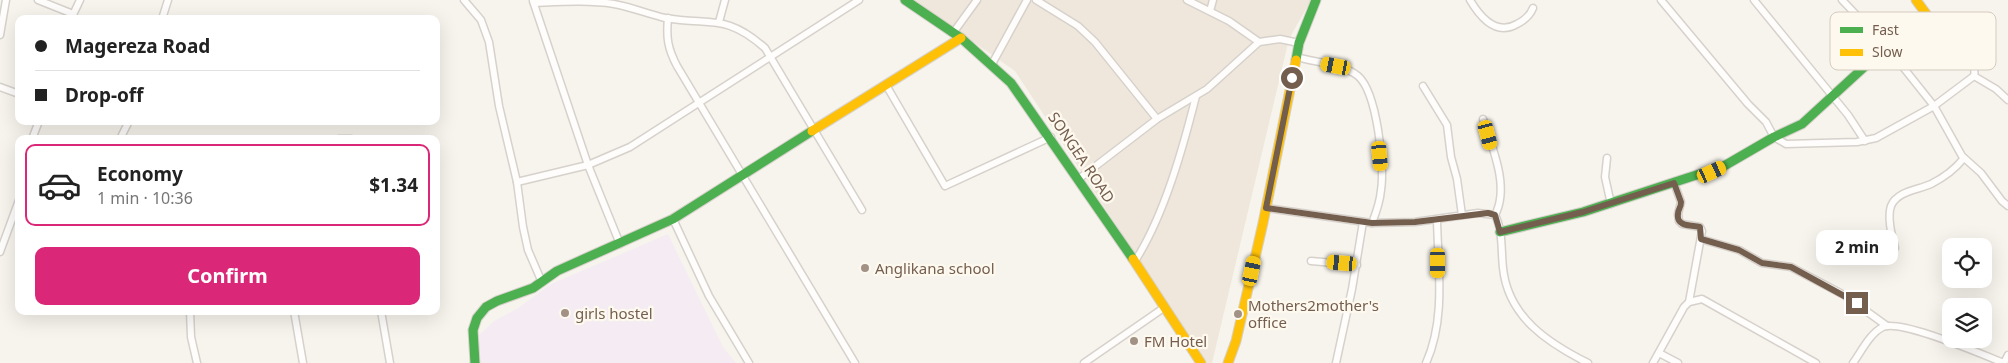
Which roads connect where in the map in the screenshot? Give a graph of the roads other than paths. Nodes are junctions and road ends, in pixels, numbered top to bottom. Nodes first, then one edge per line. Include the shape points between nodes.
1 (6, 0) edge
2 (38, 0) edge
3 (80, 0) edge
4 (168, 0) edge
5 (464, 0) edge
6 (726, 0) edge
7 (859, 0) edge
8 (905, 0) edge
9 (977, 0) edge
10 (1028, 0) edge
11 (1036, 0) edge
12 (1187, 0) edge
13 (1213, 0) edge
14 (1316, 0) edge
15 (1470, 0) edge
16 (1661, 0) edge
17 (1754, 0) edge
18 (1842, 0) edge
19 (1916, 0) edge
20 (533, 1) edge
21 (615, 2) edge
22 (1533, 8) dead end
23 (1210, 11) junction
24 (1854, 12) edge
25 (1925, 12) edge
26 (70, 15) edge
27 (72, 15) edge
28 (163, 15) edge
29 (668, 18) junction
30 (719, 22) junction
31 (0, 35) edge
32 (957, 36) junction
33 (1259, 42) junction
34 (1299, 43) junction
35 (771, 57) junction
36 (1296, 57) junction
37 (992, 64) junction
38 (1861, 70) edge
39 (1905, 70) edge
40 (1974, 70) edge
41 (1974, 76) junction
42 (886, 85) junction
43 (1423, 86) dead end
44 (0, 87) edge
45 (15, 93) edge
46 (1196, 96) junction
47 (1832, 97) junction
48 (2008, 100) edge
49 (700, 102) junction
50 (1934, 106) junction
51 (1157, 119) junction
52 (1483, 119) dead end
53 (814, 128) junction
54 (1052, 137) junction
55 (1774, 138) junction
56 (1865, 141) junction
57 (1606, 158) dead end
58 (1964, 158) junction
59 (588, 165) junction
60 (742, 174) junction
61 (1080, 178) junction
62 (517, 182) junction
63 (1674, 183) junction
64 (1611, 204) junction
65 (2008, 206) edge
66 (1266, 208) junction
67 (862, 210) dead end
68 (1462, 215) junction
69 (1495, 215) junction
70 (15, 217) edge
71 (673, 219) junction
72 (1436, 220) junction
73 (1363, 222) junction
74 (1372, 223) junction
75 (1500, 232) junction
76 (1701, 239) junction
77 (620, 244) junction
78 (1895, 248) dead end
79 (0, 252) edge
80 (1135, 261) junction
81 (1311, 261) dead end
82 (1357, 264) junction
83 (541, 280) junction
84 (1689, 302) junction
85 (1165, 307) junction
86 (190, 315) edge
87 (295, 315) edge
88 (382, 315) edge
89 (1887, 326) junction
90 (1659, 353) junction
91 (2008, 355) edge
92 (196, 363) edge
93 (303, 363) edge
94 (390, 363) edge
95 (475, 363) edge
96 (749, 363) edge
97 (855, 363) edge
98 (1084, 363) edge
99 (1200, 363) edge
100 (1228, 363) edge
101 (1336, 363) edge
102 (1426, 363) edge
103 (1588, 363) edge
104 (1653, 363) edge
105 (1678, 363) edge
106 (1816, 363) edge
107 (1853, 363) edge
108 (2004, 363) edge

1 - 31 street
2 - 26 street
3 - 27 street
4 - 28 street
5 - 62 street via 480,20 489,42
6 - 30 street
7 - 35 street
8 - 32 main road, SONGEA ROAD
9 - 32 street
10 - 37 street
11 - 51 street via 1084,31
12 - 23 street
13 - 23 street
14 - 34 main road
15 - 22 street via 1493,26 1503,29 1524,21
16 - 55 street via 1766,122
17 - 47 street
18 - 24 street
19 - 25 main road
20 - 21 street
20 - 59 street
21 - 29 street
23 - 33 street
29 - 30 street
29 - 49 street via 666,38 669,51
30 - 35 street via 738,28 753,38
32 - 37 main road, SONGEA ROAD
32 - 42 main road
33 - 34 street via 1280,39
33 - 46 street
34 - 36 main road
35 - 49 street
35 - 53 street
36 - 66 main road
36 - 74 street via 1348,69 1360,77 1367,91 1382,172 1382,190
37 - 54 main road, SONGEA ROAD via 1011,83
38 - 47 main road
39 - 50 street
40 - 41 street
41 - 48 street
41 - 50 street
42 - 53 main road
42 - 54 street via 945,186
43 - 68 street via 1448,125
44 - 45 street
46 - 51 street
46 - 80 street via 1159,213 1148,241
47 - 55 main road via 1802,124
47 - 56 street
49 - 59 street via 630,147
49 - 60 street
50 - 56 street via 1887,134
50 - 58 street
51 - 61 street
52 - 69 street via 1501,186 1502,198
53 - 60 main road
53 - 67 street
54 - 61 main road, SONGEA ROAD
55 - 56 street via 1786,144
55 - 63 main road via 1712,172
57 - 64 street via 1605,177
58 - 65 street
58 - 78 street via 1932,183 1896,199 1890,218
59 - 62 street
59 - 77 street
60 - 71 main road
60 - 97 street
61 - 80 main road, SONGEA ROAD
62 - 83 street via 528,250
63 - 64 main road
63 - 76 street via 1681,202 1679,221 1700,227
64 - 75 main road
66 - 73 street
66 - 100 main road via 1236,341
68 - 69 street
68 - 72 street
69 - 75 street
70 - 79 street
71 - 77 main road
71 - 96 street via 709,296
72 - 74 street
72 - 102 street via 1438,322 1433,348
73 - 74 street
73 - 82 street
75 - 103 street via 1503,270 1516,308 1543,337
76 - 84 street
76 - 89 street via 1739,250 1762,263 1797,270 1844,295
77 - 83 main road
80 - 85 main road, SONGEA ROAD
81 - 82 street
82 - 101 street
83 - 95 main road via 528,291 491,303 481,311 472,333
84 - 90 street via 1678,315
84 - 106 street via 1707,300
85 - 98 street
85 - 99 main road, SONGEA ROAD
86 - 92 street
87 - 93 street
88 - 94 street
89 - 107 street via 1870,339
89 - 108 street via 1928,335
90 - 104 street
90 - 105 street
91 - 108 street

